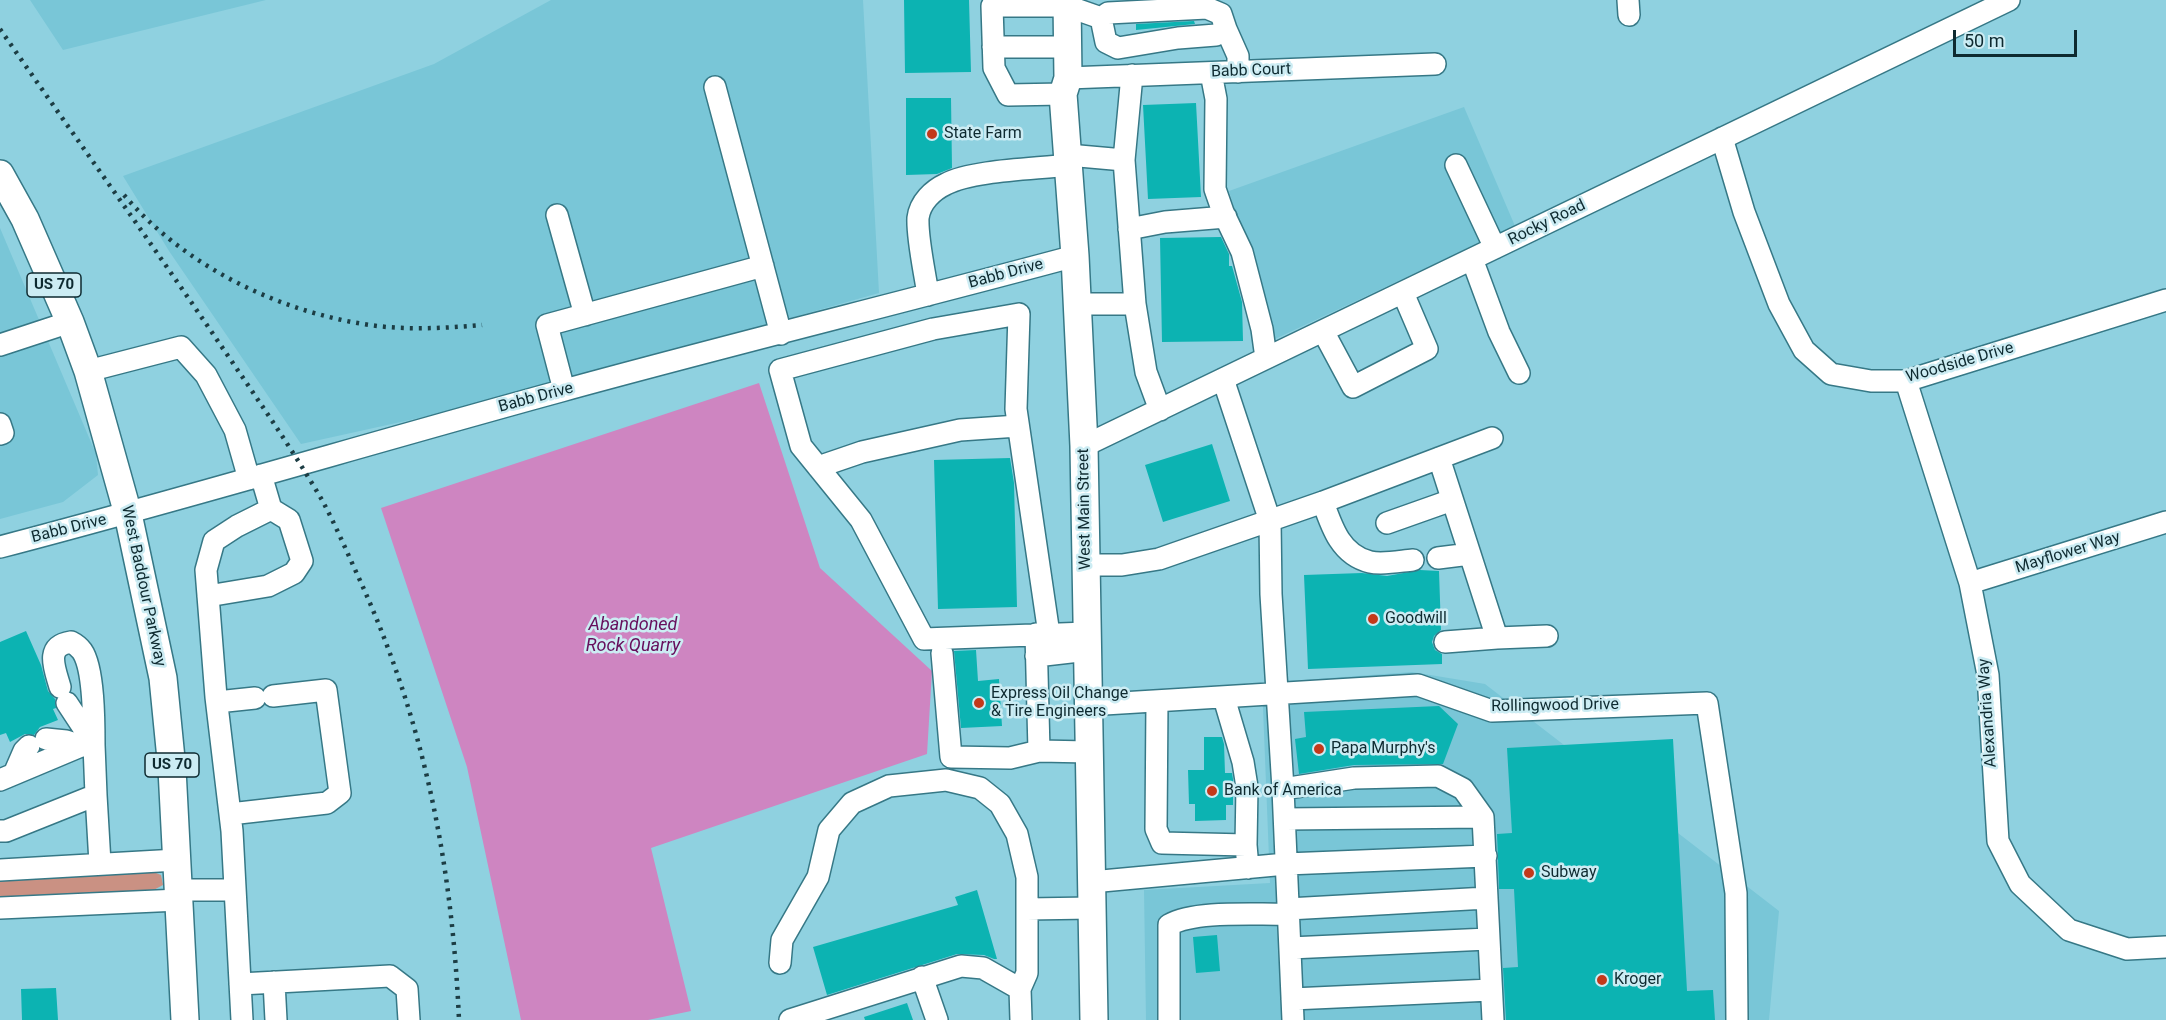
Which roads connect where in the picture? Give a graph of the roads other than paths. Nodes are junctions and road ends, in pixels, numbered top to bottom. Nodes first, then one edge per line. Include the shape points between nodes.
1 (2009, 0) edge
2 (992, 3) edge
3 (1067, 3) edge
4 (1101, 18) junction
5 (1226, 29) junction
6 (993, 47) junction
7 (1066, 47) junction
8 (1435, 64) dead end
9 (1212, 72) junction
10 (1238, 72) junction
11 (1132, 75) junction
12 (1065, 86) junction
13 (715, 87) dead end
14 (1722, 138) junction
15 (1068, 160) junction
16 (1124, 160) junction
17 (1456, 165) dead end
18 (0, 174) edge
19 (557, 215) dead end
20 (1226, 217) junction
21 (1129, 229) junction
22 (1495, 248) junction
23 (1075, 256) junction
24 (1472, 259) junction
25 (763, 266) junction
26 (1403, 293) junction
27 (928, 295) junction
28 (2166, 300) edge
29 (1077, 304) junction
30 (1135, 304) junction
31 (585, 315) junction
32 (70, 322) junction
33 (1323, 331) junction
34 (781, 334) junction
35 (0, 345) edge
36 (1266, 358) junction
37 (88, 371) junction
38 (1519, 373) dead end
39 (1223, 379) junction
40 (1906, 381) junction
41 (564, 390) junction
42 (1160, 410) junction
43 (0, 424) edge
44 (1018, 426) junction
45 (0, 434) edge
46 (1492, 438) dead end
47 (1084, 446) junction
48 (1439, 458) junction
49 (818, 467) junction
50 (255, 477) junction
51 (1452, 500) junction
52 (1323, 502) junction
53 (271, 509) junction
54 (128, 514) junction
55 (1270, 521) junction
56 (2166, 522) edge
57 (1388, 523) dead end
58 (0, 547) edge
59 (1470, 554) junction
60 (1438, 558) dead end
61 (1413, 560) dead end
62 (1086, 565) junction
63 (1970, 583) junction
64 (208, 596) junction
65 (1042, 634) junction
66 (1546, 636) dead end
67 (1497, 638) junction
68 (1087, 642) junction
69 (1445, 642) dead end
70 (942, 653) dead end
71 (1036, 656) junction
72 (1277, 694) junction
73 (1224, 698) junction
74 (1157, 701) junction
75 (217, 702) junction
76 (1088, 705) junction
77 (87, 746) junction
78 (1039, 751) junction
79 (1089, 752) junction
80 (7, 777) edge
81 (1283, 789) junction
82 (96, 795) junction
83 (230, 814) junction
84 (1483, 817) junction
85 (1285, 819) junction
86 (0, 831) edge
87 (1246, 845) junction
88 (1486, 856) junction
89 (177, 860) junction
90 (100, 863) junction
91 (1286, 864) junction
92 (1248, 868) junction
93 (0, 870) edge
94 (1092, 882) junction
95 (236, 890) junction
96 (179, 895) junction
97 (1486, 898) junction
98 (0, 908) edge
99 (1092, 908) junction
100 (1027, 909) junction
101 (1288, 911) junction
102 (1488, 939) junction
103 (2166, 947) edge
104 (1290, 948) junction
105 (780, 963) dead end
106 (922, 977) junction
107 (274, 982) junction
108 (240, 984) junction
109 (1020, 989) junction
110 (1491, 990) junction
111 (1293, 1010) edge
112 (186, 1020) edge
113 (242, 1020) edge
114 (276, 1020) edge
115 (409, 1020) edge
116 (790, 1020) edge
117 (937, 1020) edge
118 (1022, 1020) edge
119 (1094, 1020) edge
120 (1169, 1020) edge
121 (1493, 1020) edge
122 (1737, 1020) edge

1 - 14 street, Rocky Road
2 - 3 street
2 - 6 street
3 - 4 street
3 - 7 main road, West Main Street
4 - 5 street via 1108,13 1207,8 1221,14
4 - 5 street via 1106,42 1118,48 1216,35
5 - 10 street via 1238,56
6 - 7 street
6 - 12 street, Babb Court via 994,68 1008,95
7 - 12 main road, West Main Street
8 - 10 street, Babb Court
9 - 10 street, Babb Court
9 - 11 street, Babb Court
9 - 20 street via 1216,99 1215,189
11 - 12 street, Babb Court
11 - 16 street
12 - 15 main road, West Main Street
13 - 25 street
14 - 22 street, Rocky Road
14 - 40 street, Woodside Drive via 1744,212 1779,304 1804,350 1831,374 1871,381
15 - 16 street
15 - 23 main road, West Main Street
15 - 27 street via 969,176 947,183 931,194 918,218
16 - 21 street
17 - 22 street
18 - 32 main road, West Baddour Parkway / US 70 via 25,219
19 - 31 street
20 - 21 street
20 - 36 street via 1242,252
21 - 30 street
22 - 24 street, Rocky Road
23 - 27 street, Babb Drive
23 - 29 main road, West Main Street
24 - 26 street, Rocky Road
24 - 38 street
25 - 31 street
25 - 34 street
26 - 33 street, Rocky Road
26 - 33 street via 1428,349 1353,387
27 - 34 street, Babb Drive
28 - 40 street, Woodside Drive
29 - 30 street
29 - 47 main road, West Main Street
30 - 42 street via 1146,372
31 - 41 street via 547,325
32 - 35 street
32 - 37 main road, West Baddour Parkway / US 70
33 - 36 street, Rocky Road
34 - 41 street, Babb Drive
36 - 39 street, Rocky Road
37 - 50 street via 181,347 206,375
37 - 54 main road, West Baddour Parkway / US 70
39 - 42 street, Rocky Road
39 - 55 street
40 - 63 street, Alexandria Way
41 - 50 street, Babb Drive
42 - 47 street, Rocky Road
43 - 45 street
44 - 49 street via 960,430 862,452
44 - 49 street via 1019,314 933,329 780,370 801,446
44 - 65 street
46 - 48 street
47 - 62 main road, West Main Street
48 - 51 street
48 - 52 street
49 - 65 street via 861,520 924,639
50 - 53 street
50 - 54 street, Babb Drive
51 - 57 street
51 - 59 street
52 - 55 street
52 - 61 street via 1333,530 1347,552 1372,563
53 - 64 street via 214,541 206,570
53 - 64 street via 289,520 302,561 294,573 268,586
54 - 58 street, Babb Drive
54 - 89 main road, West Baddour Parkway / US 70 via 163,678
55 - 62 street via 1159,559
55 - 72 street
56 - 63 street, Mayflower Way
59 - 60 street
59 - 67 street
62 - 68 main road, West Main Street
63 - 103 street, Alexandria Way via 1988,675 1998,841 2020,884 2069,930 2127,949
64 - 75 street
65 - 68 street
65 - 71 street
66 - 67 street
67 - 69 street
68 - 71 street
68 - 76 main road, West Main Street
70 - 78 street via 951,757 1010,758
71 - 78 street
72 - 73 street, Rollingwood Drive
72 - 81 street
72 - 122 street, Rollingwood Drive via 1418,685 1492,711 1707,703 1736,893
73 - 74 street, Rollingwood Drive
73 - 87 street via 1247,787
74 - 76 street, Rollingwood Drive
74 - 87 street via 1156,829 1162,843
75 - 83 street
75 - 83 street via 326,690 340,793 327,803
76 - 79 main road, West Main Street
77 - 77 street via 93,701 86,661 83,651 71,642 63,643 54,653 53,661 63,695
77 - 80 street
77 - 80 street via 66,741 37,743 24,751
77 - 82 street
78 - 79 street
79 - 94 main road, West Main Street
81 - 84 street via 1354,778 1438,776 1463,789
81 - 85 street
82 - 86 street
82 - 90 street
83 - 95 street
84 - 85 street
84 - 88 street
85 - 91 street
87 - 92 street
88 - 91 street
88 - 97 street
89 - 90 street
89 - 96 main road, West Baddour Parkway / US 70
90 - 93 street
91 - 92 street
91 - 101 street
92 - 94 street
94 - 99 main road, West Main Street
95 - 96 street
95 - 108 street
96 - 98 street
96 - 112 main road, West Baddour Parkway / US 70
97 - 101 street
97 - 102 street
99 - 100 street
99 - 119 main road, West Main Street
100 - 105 street via 1027,877 1017,834 1000,804 980,788 946,780 888,786 852,803 830,830 818,877 782,940
100 - 109 street via 1027,973
101 - 104 street
101 - 120 street via 1196,916 1169,925
102 - 104 street
102 - 110 street
104 - 111 street
106 - 109 street via 961,966 983,968
106 - 116 street
106 - 117 street
107 - 108 street
107 - 114 street
107 - 115 street via 390,976 407,989
108 - 113 street
109 - 118 street
110 - 111 street
110 - 121 street

